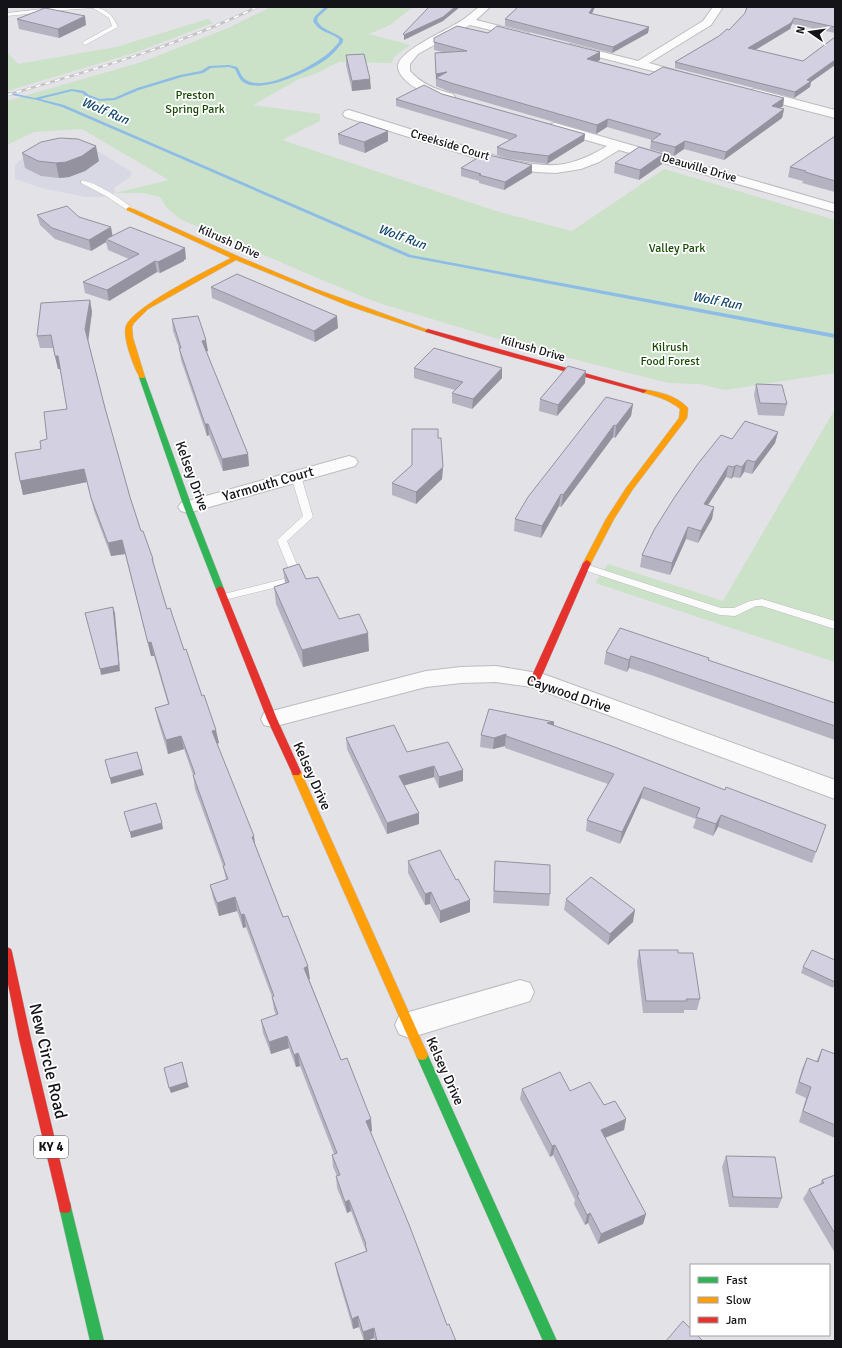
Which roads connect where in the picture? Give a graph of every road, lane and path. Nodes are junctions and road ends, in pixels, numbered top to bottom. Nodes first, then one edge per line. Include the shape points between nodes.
1 (94, 7) edge
2 (485, 7) edge
3 (718, 7) edge
4 (8, 15) dead end
5 (468, 21) junction
6 (536, 38) edge
7 (85, 43) dead end
8 (558, 44) edge
9 (640, 64) junction
10 (700, 80) edge
11 (745, 91) edge
12 (461, 100) edge
13 (830, 102) dead end
14 (820, 110) junction
15 (349, 114) dead end
16 (835, 114) edge
17 (543, 124) edge
18 (618, 145) junction
19 (83, 182) dead end
20 (835, 208) edge
21 (129, 210) joint
22 (235, 258) junction
23 (349, 462) dead end
24 (296, 476) junction
25 (188, 507) junction
26 (585, 567) junction
27 (224, 597) junction
28 (835, 625) edge
29 (535, 680) junction
30 (272, 719) junction
31 (835, 790) edge
32 (7, 952) edge
33 (520, 992) dead end
34 (409, 1025) junction
35 (97, 1341) edge
36 (550, 1341) edge

1 - 4 lane
1 - 7 lane via 111,17 115,26
2 - 5 street
3 - 9 street via 707,23
5 - 6 street
5 - 12 street via 411,54 404,64 404,70 414,83
8 - 9 street
9 - 10 street
11 - 14 street
13 - 14 street
14 - 16 street
15 - 18 street, Creekside Court via 528,168 575,167 586,164
17 - 18 street, Deauville Drive
18 - 20 street, Deauville Drive
19 - 21 lane
21 - 22 main road, Kilrush Drive
22 - 25 main road, Kelsey Drive via 146,308 129,327 136,361
22 - 26 main road, Kilrush Drive via 383,317 496,351 666,396 682,405 683,418 679,425 630,488 610,519
23 - 24 street, Yarmouth Court
24 - 25 street, Yarmouth Court
24 - 27 lane via 308,517 282,540 298,579
25 - 27 main road, Kelsey Drive
26 - 28 lane via 720,611 735,612 762,602
26 - 29 main road, Kilrush Drive
27 - 30 main road, Kelsey Drive
29 - 30 street, Caywood Drive via 496,674 426,680
29 - 31 street, Caywood Drive
30 - 34 main road, Kelsey Drive
32 - 35 main road, New Circle Road / KY 4
33 - 34 street
34 - 36 main road, Kelsey Drive

